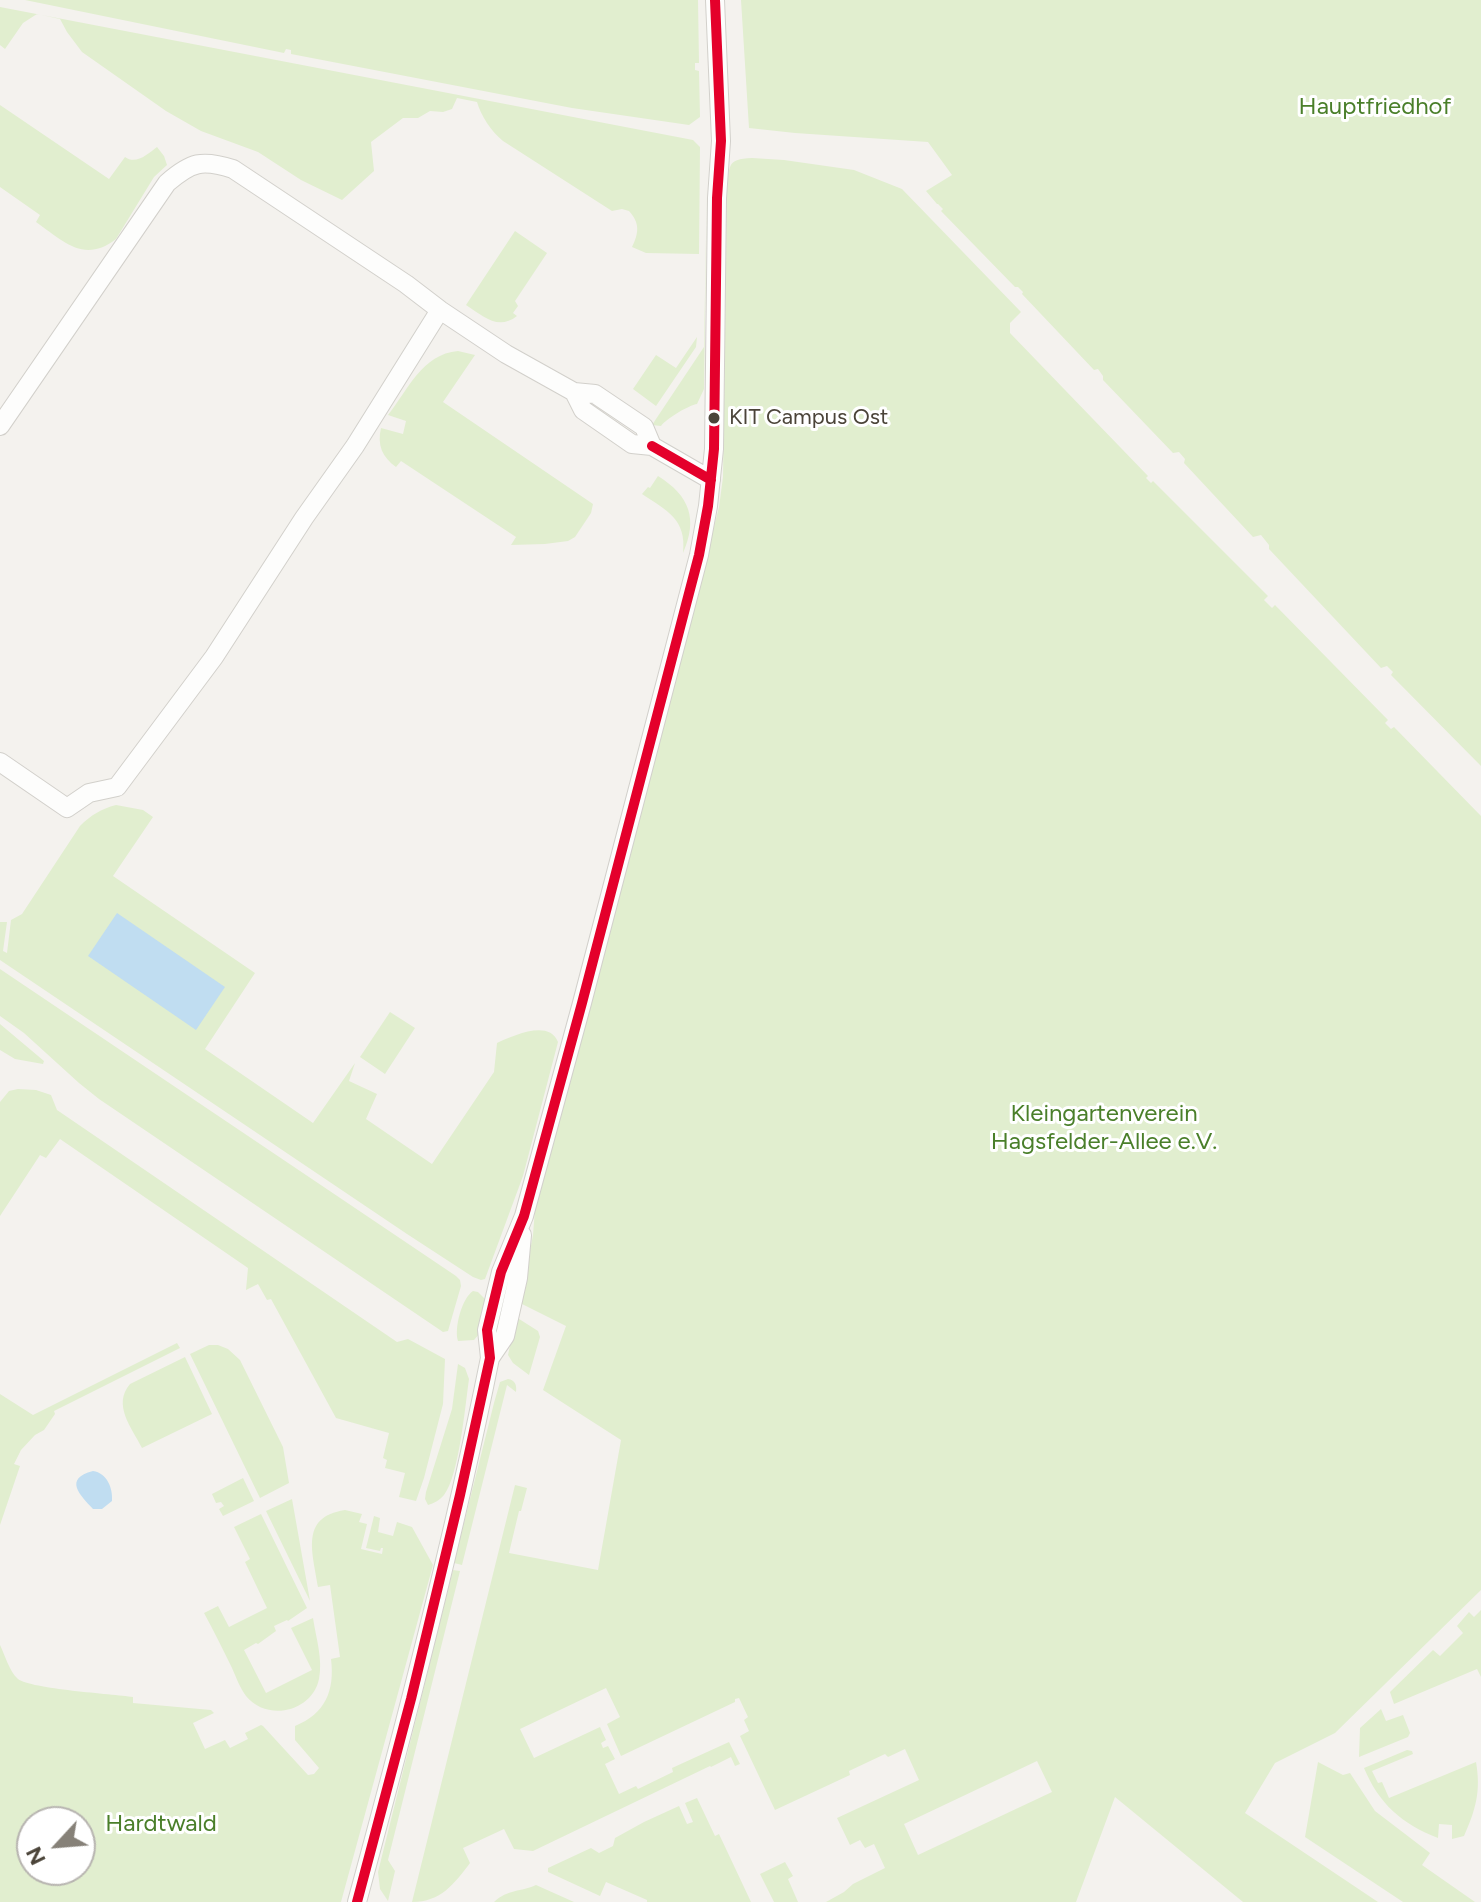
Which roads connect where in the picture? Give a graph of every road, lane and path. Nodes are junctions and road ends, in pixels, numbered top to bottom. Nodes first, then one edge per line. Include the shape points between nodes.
1 (715, 0) edge
2 (440, 310) junction
3 (0, 426) edge
4 (711, 480) junction
5 (0, 762) edge
6 (357, 1902) edge

1 - 4 street via 721,141
2 - 3 street via 233,169 194,164 167,183
2 - 4 street via 574,392 595,394 644,427 652,446
2 - 5 street via 214,657 117,787 89,793 67,808
4 - 6 street via 699,555 590,972 524,1216 501,1272 487,1330 490,1358 450,1539

